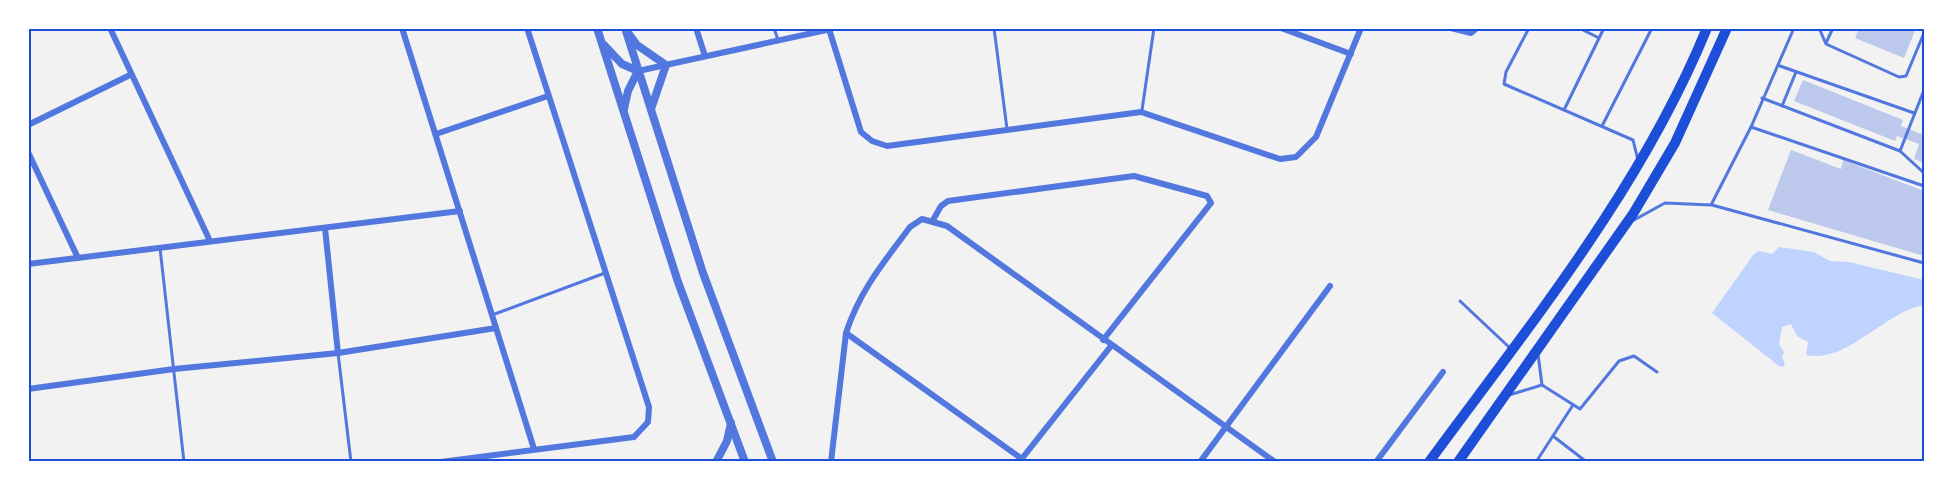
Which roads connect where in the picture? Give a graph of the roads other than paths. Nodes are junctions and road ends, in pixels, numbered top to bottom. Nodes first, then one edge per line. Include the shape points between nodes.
1 (402, 28) edge
2 (527, 28) edge
3 (597, 28) edge
4 (625, 28) edge
5 (696, 28) edge
6 (774, 28) edge
7 (994, 28) edge
8 (1154, 28) edge
9 (1281, 28) edge
10 (1361, 28) edge
11 (1451, 28) edge
12 (1477, 28) edge
13 (1529, 28) edge
14 (1579, 28) edge
15 (1604, 28) edge
16 (1652, 28) edge
17 (1707, 28) edge
18 (1727, 28) edge
19 (1794, 28) edge
20 (1819, 28) edge
21 (1833, 28) edge
22 (112, 29) edge
23 (831, 29) edge
24 (1924, 33) edge
25 (1599, 39) junction
26 (600, 40) junction
27 (778, 40) junction
28 (1826, 44) junction
29 (1351, 54) junction
30 (705, 56) junction
31 (666, 65) junction
32 (1779, 66) junction
33 (638, 71) junction
34 (1796, 72) junction
35 (130, 75) junction
36 (1924, 90) edge
37 (548, 96) junction
38 (1762, 98) junction
39 (1782, 106) junction
40 (651, 109) junction
41 (1564, 110) junction
42 (1141, 112) junction
43 (624, 113) junction
44 (1914, 113) junction
45 (28, 124) edge
46 (1602, 126) junction
47 (1751, 127) junction
48 (1007, 129) junction
49 (435, 134) junction
50 (1900, 151) junction
51 (28, 152) edge
52 (1639, 165) junction
53 (1924, 173) edge
54 (1924, 186) edge
55 (1712, 205) junction
56 (460, 211) junction
57 (933, 220) junction
58 (325, 228) junction
59 (210, 241) junction
60 (160, 247) junction
61 (78, 258) junction
62 (1924, 263) edge
63 (28, 264) edge
64 (1597, 268) junction
65 (605, 273) junction
66 (1330, 286) dead end
67 (1460, 301) dead end
68 (492, 315) junction
69 (496, 328) junction
70 (846, 333) junction
71 (1103, 340) junction
72 (1111, 346) junction
73 (1538, 349) junction
74 (1511, 350) junction
75 (338, 353) junction
76 (174, 369) junction
77 (1443, 372) dead end
78 (1657, 372) dead end
79 (1542, 385) junction
80 (28, 389) edge
81 (1502, 398) junction
82 (1573, 405) junction
83 (731, 423) junction
84 (1225, 426) junction
85 (1553, 436) junction
86 (534, 449) junction
87 (1021, 460) edge
88 (1584, 460) dead end
89 (184, 462) edge
90 (351, 462) edge
91 (441, 462) edge
92 (716, 462) edge
93 (746, 462) edge
94 (772, 462) edge
95 (831, 462) edge
96 (1200, 462) edge
97 (1275, 462) edge
98 (1376, 462) edge
99 (1429, 462) edge
100 (1458, 462) edge
101 (1536, 462) edge

1 - 49 street
2 - 37 street
3 - 26 street
4 - 31 street via 638,45
4 - 33 street
5 - 30 street
6 - 27 lane
7 - 48 lane
8 - 42 lane
9 - 29 street
10 - 29 street
11 - 12 street via 1471,33
13 - 41 lane via 1506,72 1504,84
14 - 25 lane
15 - 25 lane
16 - 46 lane
17 - 52 main road
18 - 64 main road via 1675,143
19 - 32 lane
20 - 28 lane
21 - 28 lane
22 - 35 street
23 - 27 street
23 - 48 street via 861,132 872,141 887,146
24 - 28 lane via 1906,76 1899,77
25 - 41 lane
26 - 33 street via 622,64
26 - 43 street
27 - 30 street
29 - 42 street via 1316,137 1296,157 1280,159
30 - 31 street
31 - 33 street
31 - 40 street
32 - 34 lane
32 - 38 lane
33 - 40 street
33 - 43 street via 628,91
34 - 39 lane
34 - 44 lane
35 - 45 street
35 - 59 street
36 - 44 lane
37 - 49 street
37 - 65 street
38 - 39 lane
38 - 47 lane
39 - 50 lane
40 - 94 street via 703,273
41 - 46 lane
42 - 48 street
43 - 83 street via 678,282
44 - 50 lane
46 - 52 lane via 1633,140
47 - 54 lane
47 - 55 lane
49 - 56 street
50 - 53 lane
51 - 61 street
52 - 74 main road via 1604,222
55 - 62 lane
55 - 64 lane via 1665,203 1636,218
56 - 58 street
56 - 68 street
57 - 70 street via 922,219 910,227 858,298
57 - 71 street via 947,226
57 - 71 street via 948,201 1134,176 1207,196 1210,203
58 - 59 street
58 - 75 street
59 - 60 street
60 - 61 street
60 - 76 lane
61 - 63 street
64 - 73 main road
65 - 68 lane
65 - 86 street via 649,407 648,422 634,437
66 - 84 street
67 - 74 lane
68 - 69 street
69 - 75 street
69 - 86 street
70 - 87 street
70 - 95 street
71 - 72 street
72 - 84 street
72 - 87 street
73 - 79 lane
73 - 81 main road
74 - 99 main road
75 - 76 street
75 - 90 lane
76 - 80 street
76 - 89 lane
77 - 98 street
78 - 82 lane via 1634,356 1619,361 1580,409
79 - 81 lane
79 - 82 lane
81 - 100 main road
82 - 85 lane
83 - 92 street
83 - 93 street
84 - 96 street
84 - 97 street
85 - 88 lane
85 - 101 lane
86 - 91 street

